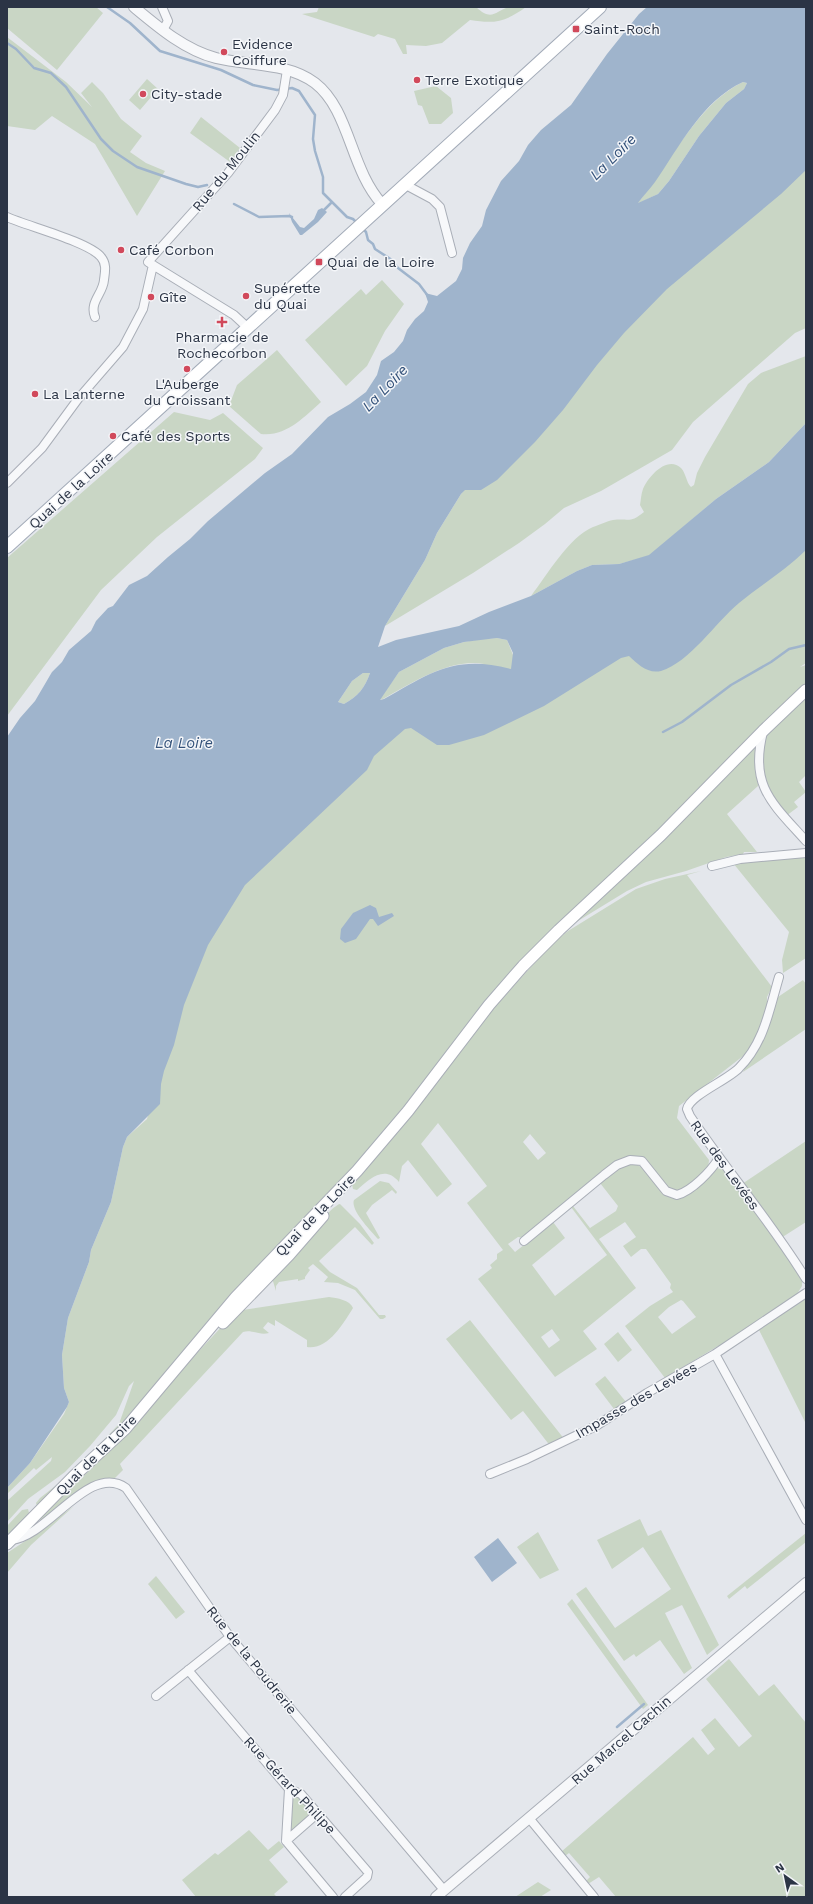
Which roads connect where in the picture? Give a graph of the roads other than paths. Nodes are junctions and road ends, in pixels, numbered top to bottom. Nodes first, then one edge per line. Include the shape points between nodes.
1 (134, 7) edge
2 (162, 7) edge
3 (600, 7) edge
4 (163, 30) junction
5 (287, 70) junction
6 (404, 184) junction
7 (382, 204) junction
8 (7, 217) edge
9 (452, 253) dead end
10 (150, 264) junction
11 (95, 317) dead end
12 (244, 332) junction
13 (7, 483) edge
14 (7, 547) edge
15 (806, 690) edge
16 (763, 731) junction
17 (806, 841) edge
18 (806, 853) edge
19 (712, 866) dead end
20 (779, 977) dead end
21 (719, 1158) junction
22 (524, 1241) dead end
23 (806, 1279) edge
24 (806, 1293) edge
25 (715, 1354) junction
26 (490, 1474) dead end
27 (806, 1520) edge
28 (9, 1542) edge
29 (806, 1582) edge
30 (230, 1637) junction
31 (188, 1670) junction
32 (156, 1696) dead end
33 (289, 1789) junction
34 (318, 1814) junction
35 (529, 1818) junction
36 (286, 1841) junction
37 (440, 1894) edge
38 (333, 1897) edge
39 (345, 1897) edge
40 (594, 1897) edge

1 - 4 street
2 - 4 street via 168,21
3 - 6 main road
4 - 5 street via 211,57
5 - 7 street via 305,77 328,96 335,106 362,175
5 - 10 street, Rue du Moulin via 284,95 275,110 228,173
6 - 7 main road
6 - 9 street via 432,199 440,207
7 - 12 main road, Quai de la Loire
8 - 11 street via 79,244 101,257 106,266 104,287 93,305
10 - 12 street via 234,315
10 - 13 street via 143,309 123,347 78,399 42,448
12 - 14 main road, Quai de la Loire
15 - 16 main road, Quai de la Loire
16 - 17 street via 760,747 762,783 777,810
16 - 28 main road, Quai de la Loire via 661,835 523,966 357,1171 236,1297 125,1429
18 - 19 street via 740,859
20 - 21 street, Rue des Levées via 764,1030 752,1053 736,1072 696,1097 688,1105 690,1116
21 - 22 street via 704,1176 678,1195 666,1191 642,1161 635,1159 624,1162 599,1179
21 - 23 street, Rue des Levées
24 - 25 street
25 - 26 street, Impasse des Levées via 596,1426
25 - 27 street
28 - 30 street, Rue de la Poudrerie via 36,1530 90,1488 109,1482 122,1485
29 - 35 street, Rue Marcel Cachin
30 - 31 street
30 - 37 street, Rue de la Poudrerie
31 - 32 street
31 - 33 street, Rue Gérard Philipe
33 - 34 street, Rue Gérard Philipe via 301,1794
33 - 36 street
34 - 36 street
34 - 39 street, Rue Gérard Philipe via 368,1873 367,1877
35 - 37 street, Rue Marcel Cachin
35 - 40 street
36 - 38 street

